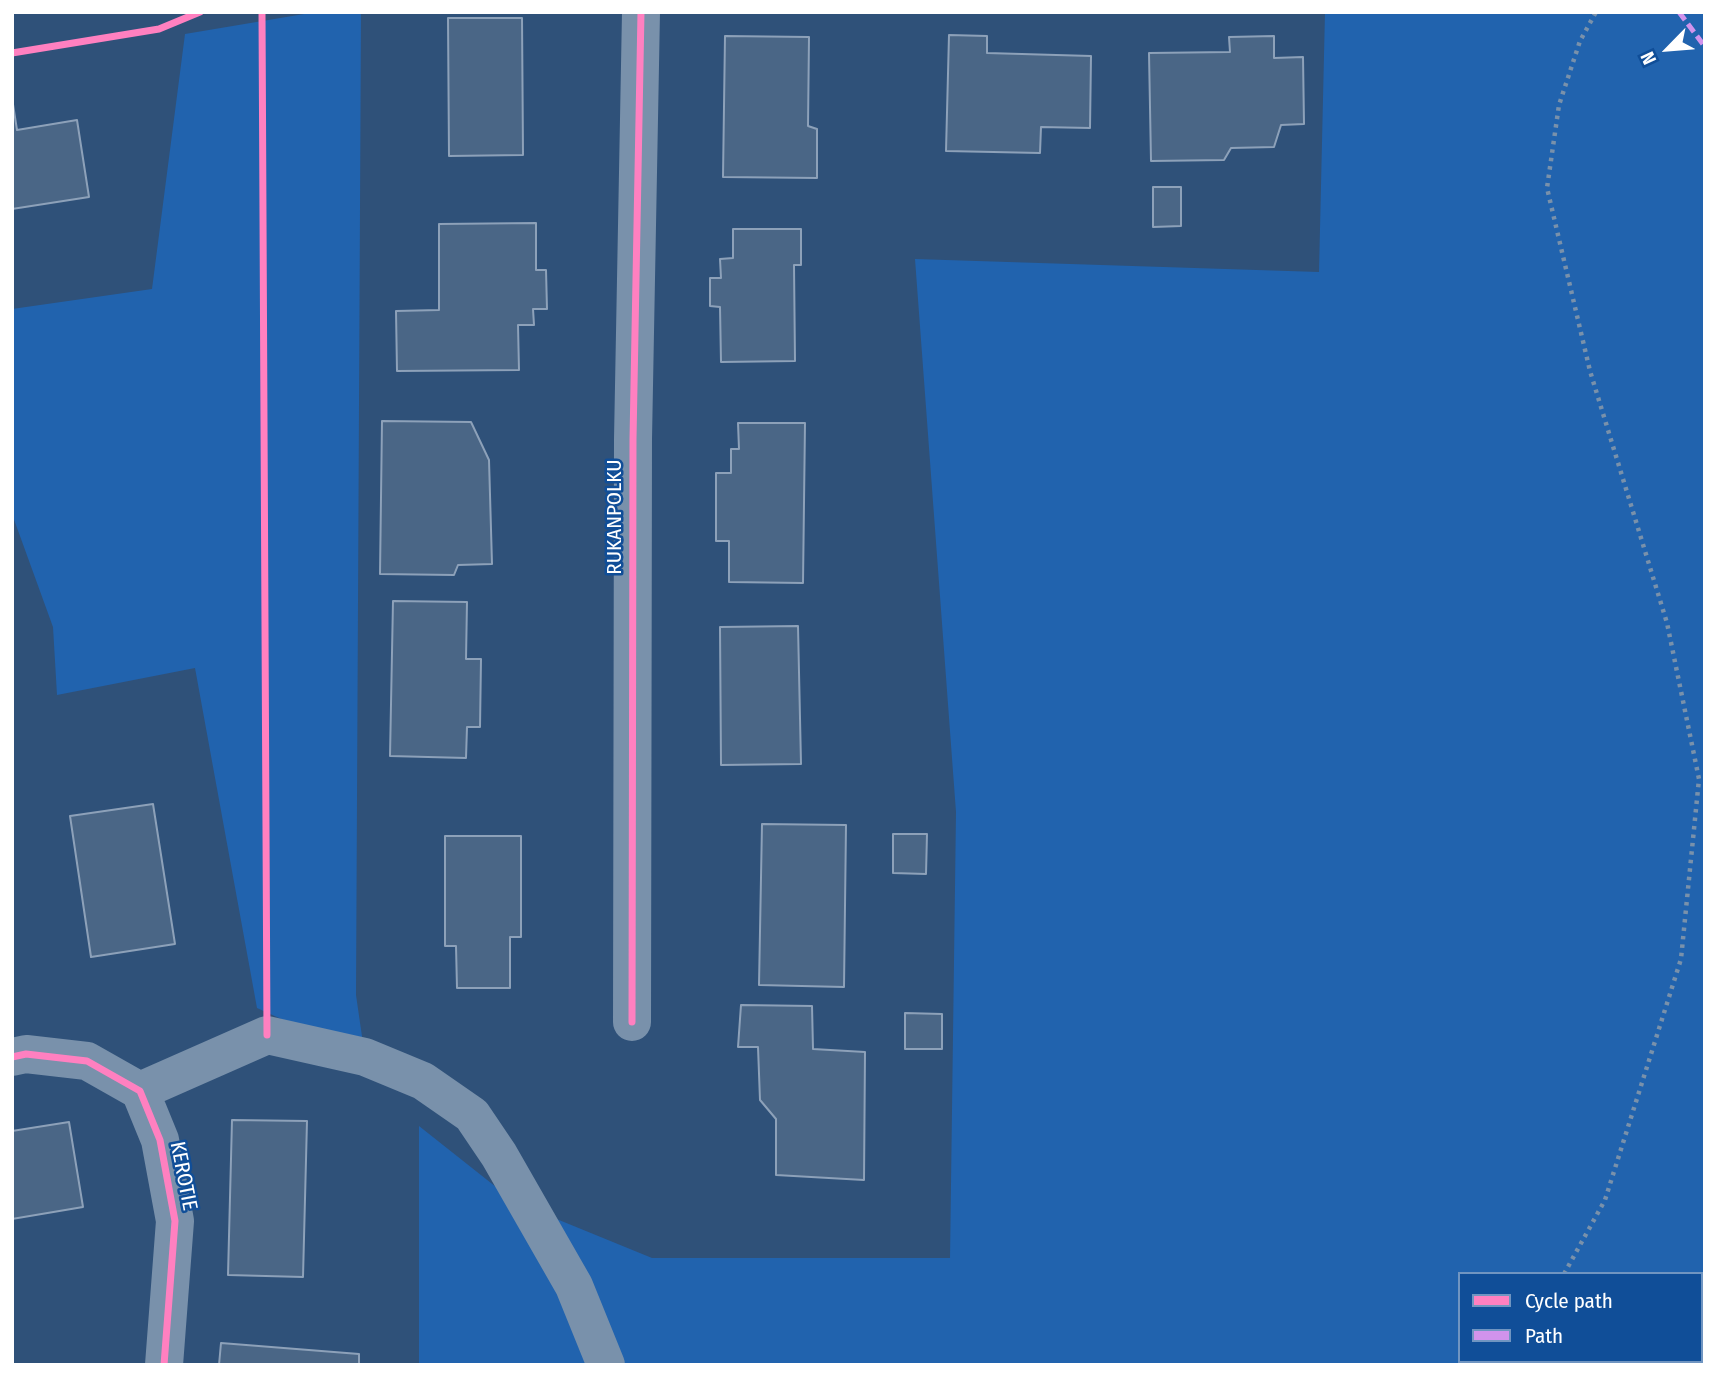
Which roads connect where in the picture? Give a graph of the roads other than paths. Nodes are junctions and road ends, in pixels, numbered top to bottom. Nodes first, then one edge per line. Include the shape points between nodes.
1 (641, 12) edge
2 (632, 1022) dead end
3 (12, 1057) edge
4 (140, 1091) junction
5 (164, 1365) edge
6 (606, 1365) edge

1 - 2 street, RUKANPOLKU via 633,453
3 - 4 street via 26,1054 86,1061
4 - 5 street, KEROTIE via 160,1140 175,1221
4 - 6 street via 267,1035 365,1057 424,1081 472,1115 499,1155 574,1286

